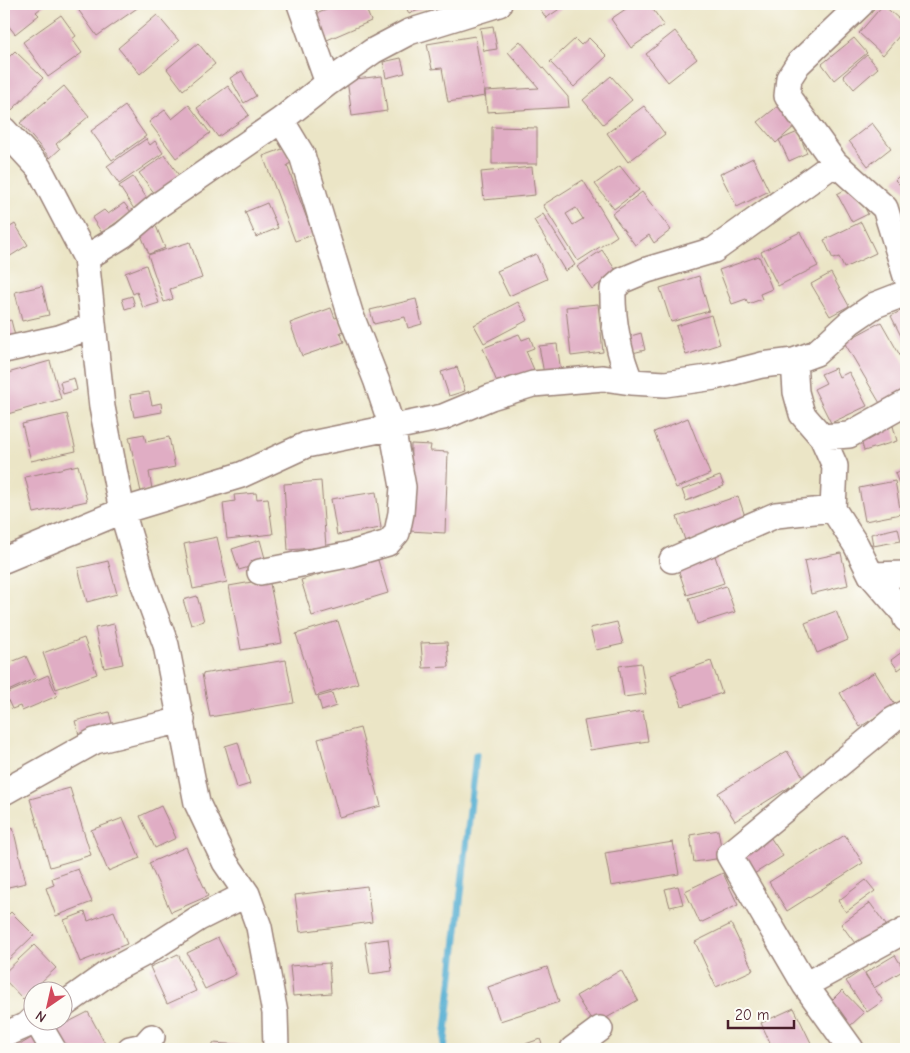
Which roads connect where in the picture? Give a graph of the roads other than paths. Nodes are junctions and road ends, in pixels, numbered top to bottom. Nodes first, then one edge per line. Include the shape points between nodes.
1 (300, 4) edge
2 (499, 4) edge
3 (861, 4) edge
4 (328, 83) junction
5 (281, 120) junction
6 (4, 130) edge
7 (834, 163) junction
8 (86, 258) junction
9 (906, 276) edge
10 (906, 293) edge
11 (93, 326) junction
12 (4, 350) edge
13 (794, 361) junction
14 (631, 382) junction
15 (906, 403) edge
16 (392, 427) junction
17 (822, 437) junction
18 (832, 509) junction
19 (122, 511) junction
20 (4, 560) edge
21 (672, 560) dead end
22 (260, 572) dead end
23 (906, 574) edge
24 (872, 575) junction
25 (906, 619) edge
26 (182, 720) junction
27 (902, 723) edge
28 (4, 792) edge
29 (248, 894) junction
30 (906, 930) edge
31 (805, 985) junction
32 (72, 999) edge
33 (22, 1027) edge
34 (600, 1029) dead end
35 (41, 1030) edge
36 (4, 1035) edge
37 (152, 1037) dead end
38 (53, 1049) edge
39 (130, 1049) edge
40 (276, 1049) edge
41 (573, 1049) edge
42 (851, 1049) edge

1 - 4 street
2 - 4 street via 409,32 373,51
3 - 7 street via 798,64 790,78 787,96
4 - 5 street
5 - 8 street via 160,204 123,235
5 - 16 street via 302,155 350,313
6 - 8 street via 39,168
7 - 9 street via 885,208
7 - 14 street via 714,250 647,270 622,280 613,289 612,306
8 - 11 street
10 - 13 street via 875,306 850,322 816,353
11 - 12 street via 59,338
11 - 19 street via 102,407
13 - 14 street via 665,384
13 - 17 street via 796,392 802,414
14 - 16 street via 604,378 533,384 490,397 443,417
15 - 17 street via 849,435
16 - 19 street via 306,445 241,475
16 - 22 street via 403,488 397,533 388,543 347,555
17 - 18 street via 835,466
18 - 21 street via 776,515
18 - 24 street
19 - 20 street
19 - 26 street via 166,645
23 - 24 street
24 - 25 street
26 - 28 street via 95,741
26 - 29 street via 198,803 225,862
27 - 31 street via 729,855
29 - 32 street via 199,918 111,971
29 - 40 street via 267,966 275,1013
30 - 31 street
31 - 42 street
33 - 36 street
34 - 41 street
35 - 38 street
37 - 39 street via 144,1046

